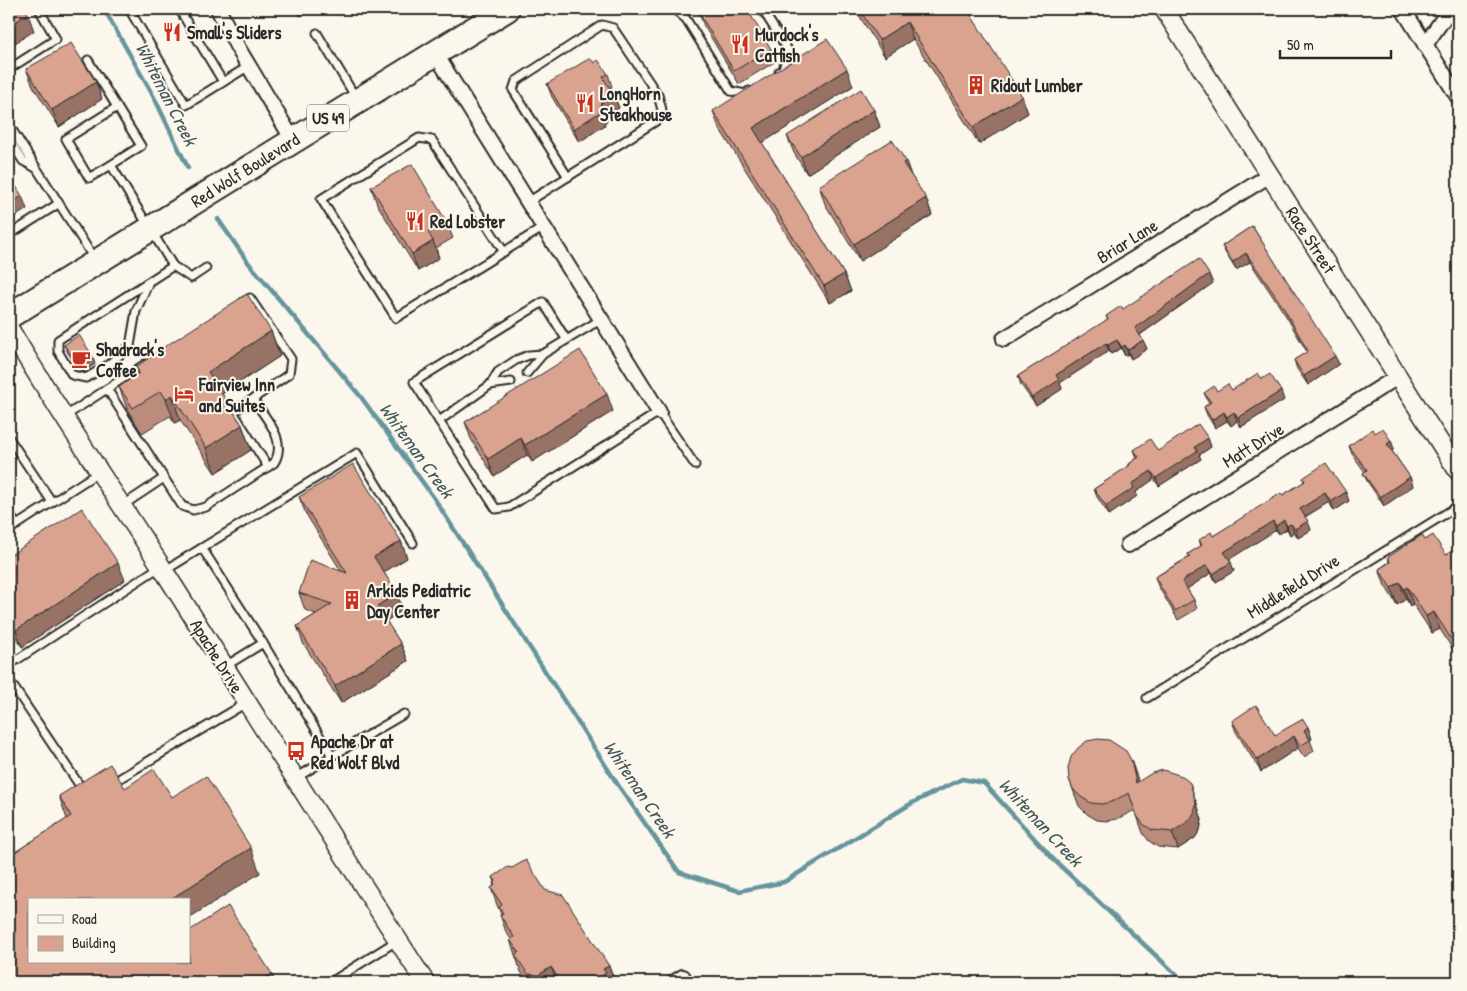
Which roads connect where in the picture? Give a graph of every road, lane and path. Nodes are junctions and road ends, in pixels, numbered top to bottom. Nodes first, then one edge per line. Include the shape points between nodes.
1 (39, 9) edge
2 (129, 9) edge
3 (179, 9) edge
4 (218, 9) edge
5 (507, 9) edge
6 (674, 9) edge
7 (762, 9) edge
8 (1164, 9) edge
9 (1403, 9) edge
10 (1450, 9) edge
11 (317, 33) dead end
12 (1425, 45) junction
13 (434, 53) junction
14 (88, 60) dead end
15 (249, 66) junction
16 (9, 69) edge
17 (776, 75) edge
18 (223, 82) junction
19 (753, 89) edge
20 (1458, 97) edge
21 (357, 100) junction
22 (117, 107) junction
23 (9, 126) edge
24 (9, 139) edge
25 (294, 140) junction
26 (111, 165) junction
27 (36, 169) junction
28 (1270, 175) junction
29 (568, 177) junction
30 (528, 202) junction
31 (58, 204) junction
32 (544, 227) junction
33 (150, 228) junction
34 (9, 235) edge
35 (504, 252) junction
36 (96, 262) junction
37 (173, 266) junction
38 (206, 268) dead end
39 (148, 284) junction
40 (233, 308) edge
41 (9, 316) edge
42 (600, 320) junction
43 (9, 328) edge
44 (566, 339) junction
45 (1004, 339) dead end
46 (543, 354) junction
47 (149, 362) edge
48 (527, 373) dead end
49 (1398, 376) junction
50 (511, 382) dead end
51 (490, 385) junction
52 (107, 389) junction
53 (253, 399) junction
54 (659, 412) junction
55 (63, 417) junction
56 (439, 421) junction
57 (9, 438) edge
58 (695, 465) dead end
59 (268, 467) junction
60 (1458, 471) edge
61 (99, 472) junction
62 (164, 478) junction
63 (52, 502) junction
64 (121, 506) junction
65 (1458, 506) edge
66 (9, 514) edge
67 (17, 525) junction
68 (9, 530) edge
69 (413, 543) dead end
70 (1128, 545) dead end
71 (202, 548) junction
72 (162, 568) junction
73 (263, 644) junction
74 (9, 665) edge
75 (224, 667) junction
76 (9, 680) edge
77 (1147, 698) dead end
78 (246, 702) junction
79 (404, 714) dead end
80 (332, 756) junction
81 (294, 779) junction
82 (105, 787) edge
83 (90, 795) edge
84 (398, 940) junction
85 (331, 982) edge
86 (425, 982) edge

1 - 16 lane via 56,40
2 - 18 lane via 186,105
3 - 18 lane
4 - 15 street
5 - 13 highway, Red Wolf Boulevard / US 49
6 - 19 lane via 686,19 731,91 745,94
7 - 17 lane via 788,50 783,70
8 - 28 street, Race Street
9 - 12 street
10 - 12 street
11 - 21 lane
12 - 20 street
13 - 21 highway, Red Wolf Boulevard / US 49
13 - 30 street
14 - 22 lane
15 - 18 lane
15 - 25 street
21 - 25 highway, Red Wolf Boulevard / US 49
22 - 26 lane via 141,146
22 - 26 lane via 66,139 89,178
23 - 27 lane
24 - 27 lane via 23,162
25 - 33 highway, Red Wolf Boulevard / US 49
26 - 33 lane
27 - 31 lane
28 - 45 street, Briar Lane
28 - 49 street, Race Street
29 - 29 lane via 656,121 662,110 658,94 613,28 602,25 516,81 513,90
29 - 30 lane
30 - 32 street
31 - 34 lane
31 - 36 lane
32 - 35 lane
32 - 42 street
33 - 36 highway, Red Wolf Boulevard / US 49
33 - 37 lane
35 - 35 lane via 396,318 321,198 419,138 432,140
36 - 41 highway, Red Wolf Boulevard / US 49
37 - 38 lane via 191,278
37 - 39 lane
39 - 39 lane via 58,340 58,351 72,376 86,378 130,346 136,311
40 - 53 lane via 250,298 291,359 289,374
42 - 44 lane
42 - 54 street
43 - 55 street, Apache Drive
44 - 46 lane
44 - 56 lane via 544,302 414,382
46 - 48 lane
46 - 51 lane via 529,354 516,360 498,372
47 - 52 lane
49 - 60 street, Race Street
49 - 70 street, Matt Drive
50 - 51 lane
51 - 56 lane
52 - 55 lane
52 - 62 lane
53 - 59 lane via 279,439 278,455
53 - 59 lane via 233,412
54 - 56 lane via 509,507 496,509
54 - 58 lane
55 - 61 street, Apache Drive
57 - 63 lane
59 - 62 lane via 206,507 193,510 182,506
61 - 63 lane
61 - 64 street, Apache Drive
62 - 64 lane
63 - 67 lane
64 - 72 street, Apache Drive
65 - 77 lane, Middlefield Drive
66 - 67 lane
67 - 68 lane
69 - 71 lane via 356,453
71 - 72 lane
71 - 73 lane
72 - 74 lane
72 - 75 street, Apache Drive
73 - 75 lane
73 - 80 lane
75 - 78 street, Apache Drive
76 - 83 lane via 85,794
78 - 81 street, Apache Drive
78 - 82 lane
79 - 80 lane
80 - 81 lane
81 - 84 street, Apache Drive
84 - 85 lane
84 - 86 street, Apache Drive

